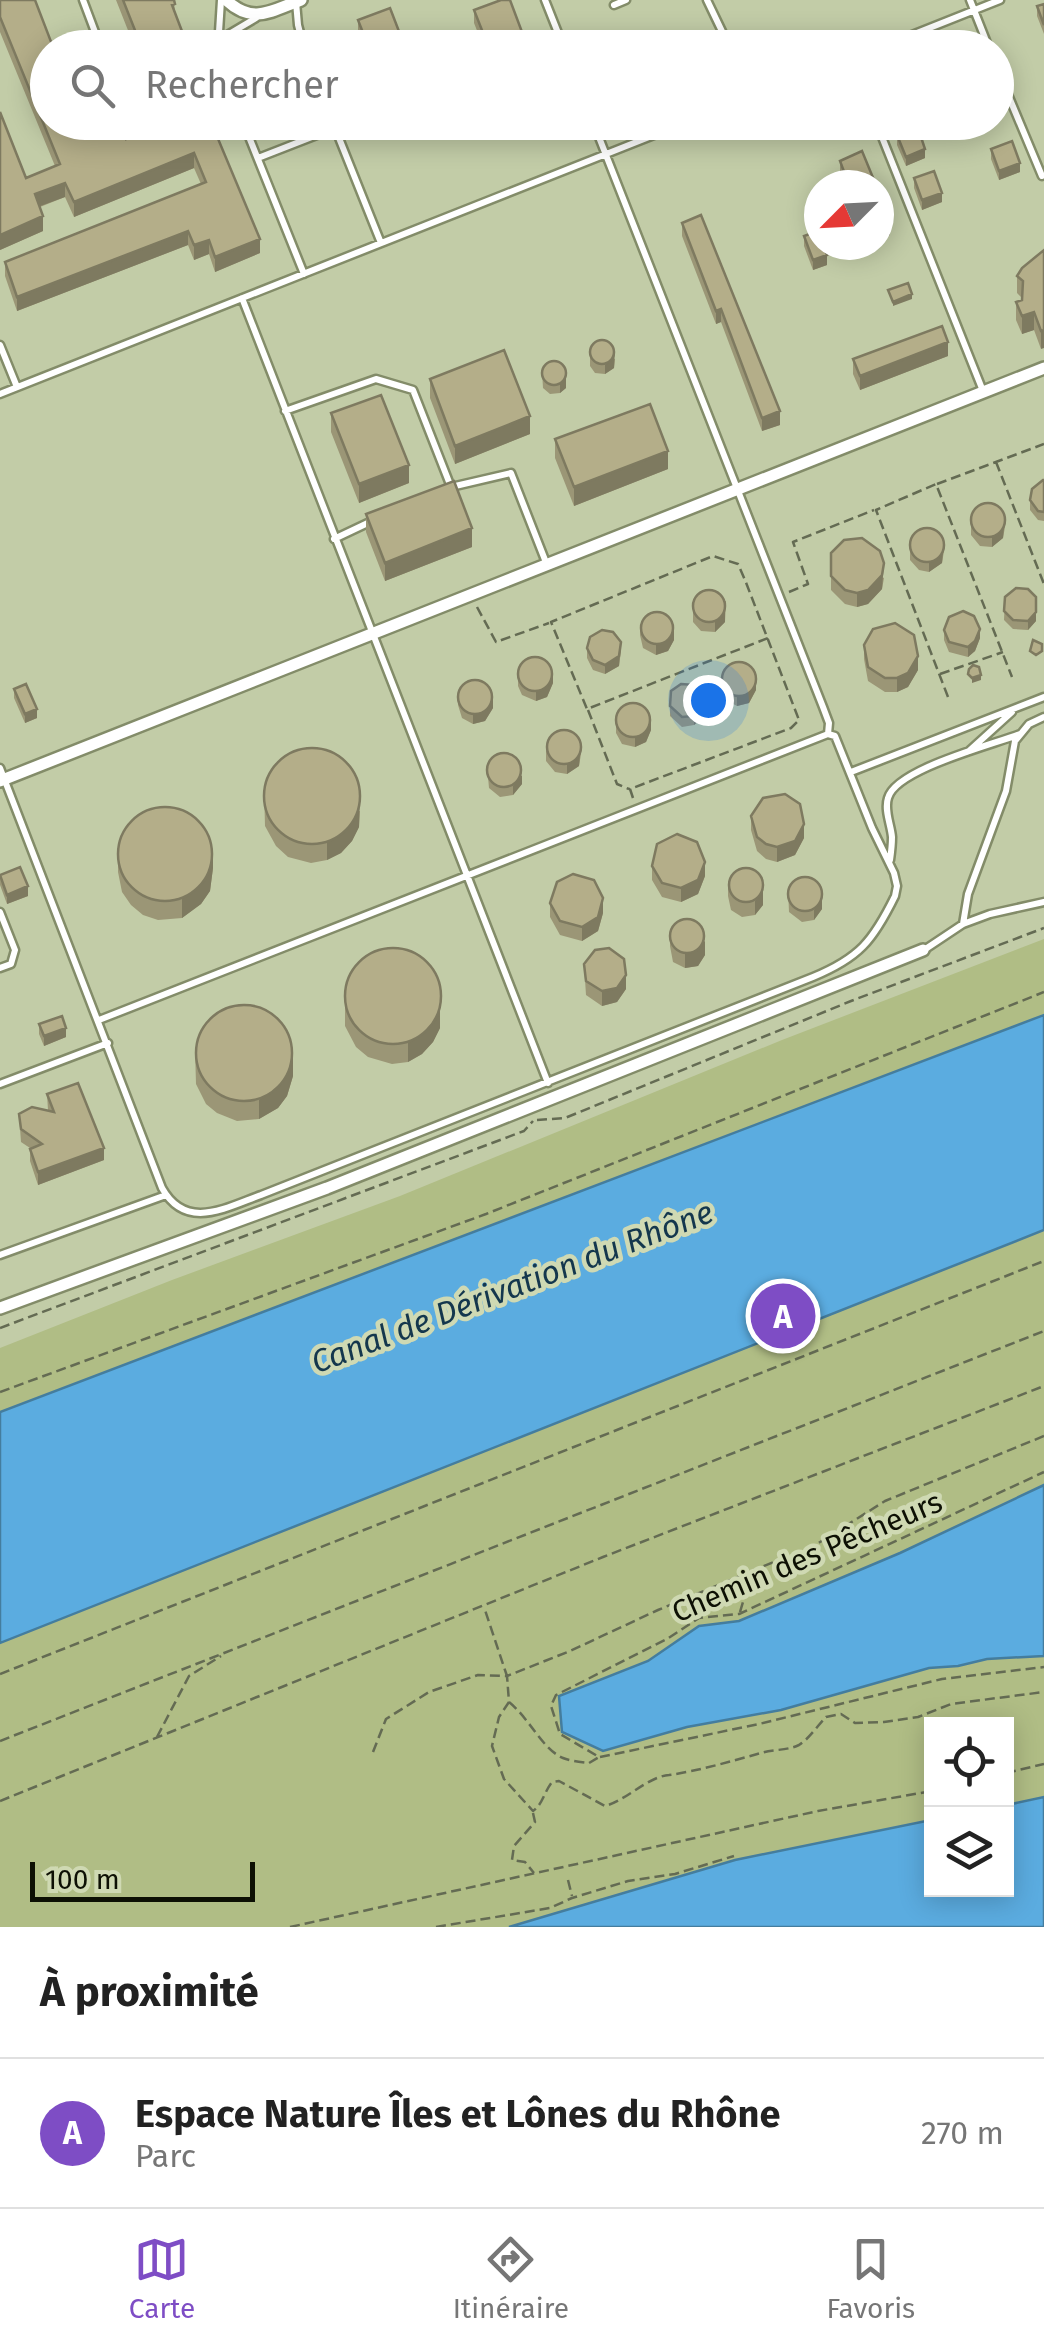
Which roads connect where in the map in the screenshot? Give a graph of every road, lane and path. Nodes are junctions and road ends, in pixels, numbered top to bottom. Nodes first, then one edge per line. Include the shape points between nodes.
1 (83, 0) edge
2 (224, 0) edge
3 (546, 0) edge
4 (626, 0) edge
5 (706, 0) edge
6 (970, 0) edge
7 (1000, 0) edge
8 (299, 1) edge
9 (614, 5) dead end
10 (974, 10) junction
11 (261, 15) junction
12 (94, 30) edge
13 (220, 30) edge
14 (239, 30) edge
15 (299, 30) edge
16 (557, 30) edge
17 (721, 30) edge
18 (923, 30) edge
19 (982, 30) edge
20 (1014, 109) edge
21 (250, 140) edge
22 (299, 140) edge
23 (340, 140) edge
24 (600, 140) edge
25 (642, 140) edge
26 (883, 140) edge
27 (606, 154) junction
28 (258, 158) junction
29 (1042, 176) dead end
30 (380, 244) junction
31 (304, 274) junction
32 (242, 298) junction
33 (0, 344) edge
34 (1044, 368) edge
35 (17, 387) junction
36 (983, 392) junction
37 (0, 394) edge
38 (285, 411) junction
39 (1044, 444) edge
40 (996, 462) junction
41 (936, 484) junction
42 (450, 486) junction
43 (738, 490) junction
44 (435, 494) edge
45 (876, 510) junction
46 (387, 514) edge
47 (334, 538) junction
48 (547, 566) junction
49 (1044, 584) edge
50 (472, 596) junction
51 (779, 596) junction
52 (551, 622) junction
53 (371, 635) junction
54 (768, 638) junction
55 (1003, 652) junction
56 (939, 674) junction
57 (1012, 677) dead end
58 (948, 697) dead end
59 (1044, 697) edge
60 (588, 708) junction
61 (1016, 708) junction
62 (1044, 717) edge
63 (1023, 732) junction
64 (828, 734) junction
65 (966, 754) junction
66 (851, 772) junction
67 (2, 776) edge
68 (630, 789) junction
69 (638, 808) junction
70 (890, 861) junction
71 (465, 876) junction
72 (1044, 902) edge
73 (0, 912) edge
74 (963, 924) junction
75 (1044, 928) edge
76 (922, 950) joint
77 (0, 968) edge
78 (1044, 992) edge
79 (99, 1020) junction
80 (108, 1044) junction
81 (548, 1082) junction
82 (0, 1084) edge
83 (533, 1121) junction
84 (513, 1124) dead end
85 (166, 1196) junction
86 (0, 1255) edge
87 (1044, 1261) edge
88 (0, 1308) edge
89 (0, 1328) edge
90 (1044, 1332) edge
91 (1044, 1386) edge
92 (0, 1392) edge
93 (1044, 1436) edge
94 (1044, 1472) edge
95 (752, 1571) junction
96 (484, 1606) junction
97 (739, 1614) junction
98 (226, 1652) junction
99 (1044, 1667) edge
100 (0, 1674) edge
101 (506, 1676) junction
102 (1044, 1692) edge
103 (509, 1702) junction
104 (156, 1739) junction
105 (0, 1741) edge
106 (373, 1752) dead end
107 (599, 1758) junction
108 (1044, 1764) edge
109 (1014, 1771) edge
110 (924, 1792) edge
111 (0, 1801) edge
112 (533, 1811) junction
113 (734, 1856) dead end
114 (534, 1874) junction
115 (568, 1880) dead end
116 (572, 1898) junction
117 (290, 1927) edge
118 (436, 1927) edge

1 - 12 lane
2 - 11 street via 239,12
2 - 13 lane
3 - 16 lane
4 - 9 lane
5 - 17 lane
6 - 10 lane
7 - 10 lane
8 - 11 street
8 - 15 lane
10 - 18 lane
10 - 19 lane
11 - 14 lane
20 - 29 lane
21 - 28 lane
22 - 28 lane
23 - 30 lane
24 - 27 lane
25 - 27 lane
26 - 36 lane
27 - 30 lane
27 - 43 lane
28 - 31 lane
30 - 31 lane
31 - 32 lane
32 - 35 lane
32 - 38 lane
33 - 35 lane
34 - 36 street
35 - 37 lane
36 - 43 street
38 - 42 lane via 376,379 413,390
38 - 47 lane
39 - 40 path
40 - 41 path
40 - 49 path
41 - 45 path
41 - 55 path
42 - 44 lane
42 - 48 lane via 511,473
43 - 48 street
43 - 51 lane
45 - 51 path via 793,542 808,584
45 - 56 path
46 - 47 lane
47 - 53 lane
48 - 50 street
50 - 52 path via 496,642
50 - 53 street
51 - 64 lane
52 - 54 path via 713,556 738,564
52 - 60 path
53 - 67 street
53 - 71 lane
54 - 60 path
54 - 68 path via 799,720
55 - 56 path
55 - 57 path
56 - 58 path
59 - 61 lane
60 - 68 path via 617,784
61 - 65 lane
61 - 66 lane
62 - 63 lane
63 - 65 lane
63 - 74 lane
64 - 66 lane
64 - 69 lane
65 - 70 lane via 892,790 886,800
66 - 70 lane
67 - 79 lane
68 - 69 path
69 - 71 lane
70 - 81 lane via 895,896 846,963
71 - 79 lane
71 - 81 lane
72 - 74 lane
73 - 77 lane via 15,950 11,964
74 - 76 lane
75 - 83 path via 565,1118
76 - 88 street via 327,1188
78 - 92 path via 486,1214
79 - 80 lane
80 - 82 lane
80 - 85 lane
81 - 85 lane via 208,1214 188,1212
83 - 84 path
83 - 89 path via 524,1131
85 - 86 lane
87 - 100 path
90 - 98 path
91 - 96 path
93 - 95 path via 885,1501 817,1544
94 - 97 path, Chemin des Pêcheurs
95 - 97 path
95 - 101 path
96 - 101 path
96 - 104 path
97 - 107 path, Chemin des Pêcheurs via 699,1618 556,1695 551,1706 560,1734
98 - 104 path via 188,1676
98 - 105 path
99 - 107 path via 942,1679
101 - 103 path
101 - 106 path via 478,1675 429,1692 386,1720
102 - 112 path via 951,1704 884,1722 826,1716 804,1743 668,1774 606,1806 552,1782
103 - 107 path via 563,1758 588,1764
103 - 112 path via 492,1746 504,1779
104 - 111 path
108 - 109 path
110 - 114 path
112 - 114 path via 535,1822 514,1846 512,1860 525,1862
113 - 116 path
114 - 117 path
115 - 116 path
116 - 118 path via 550,1908

